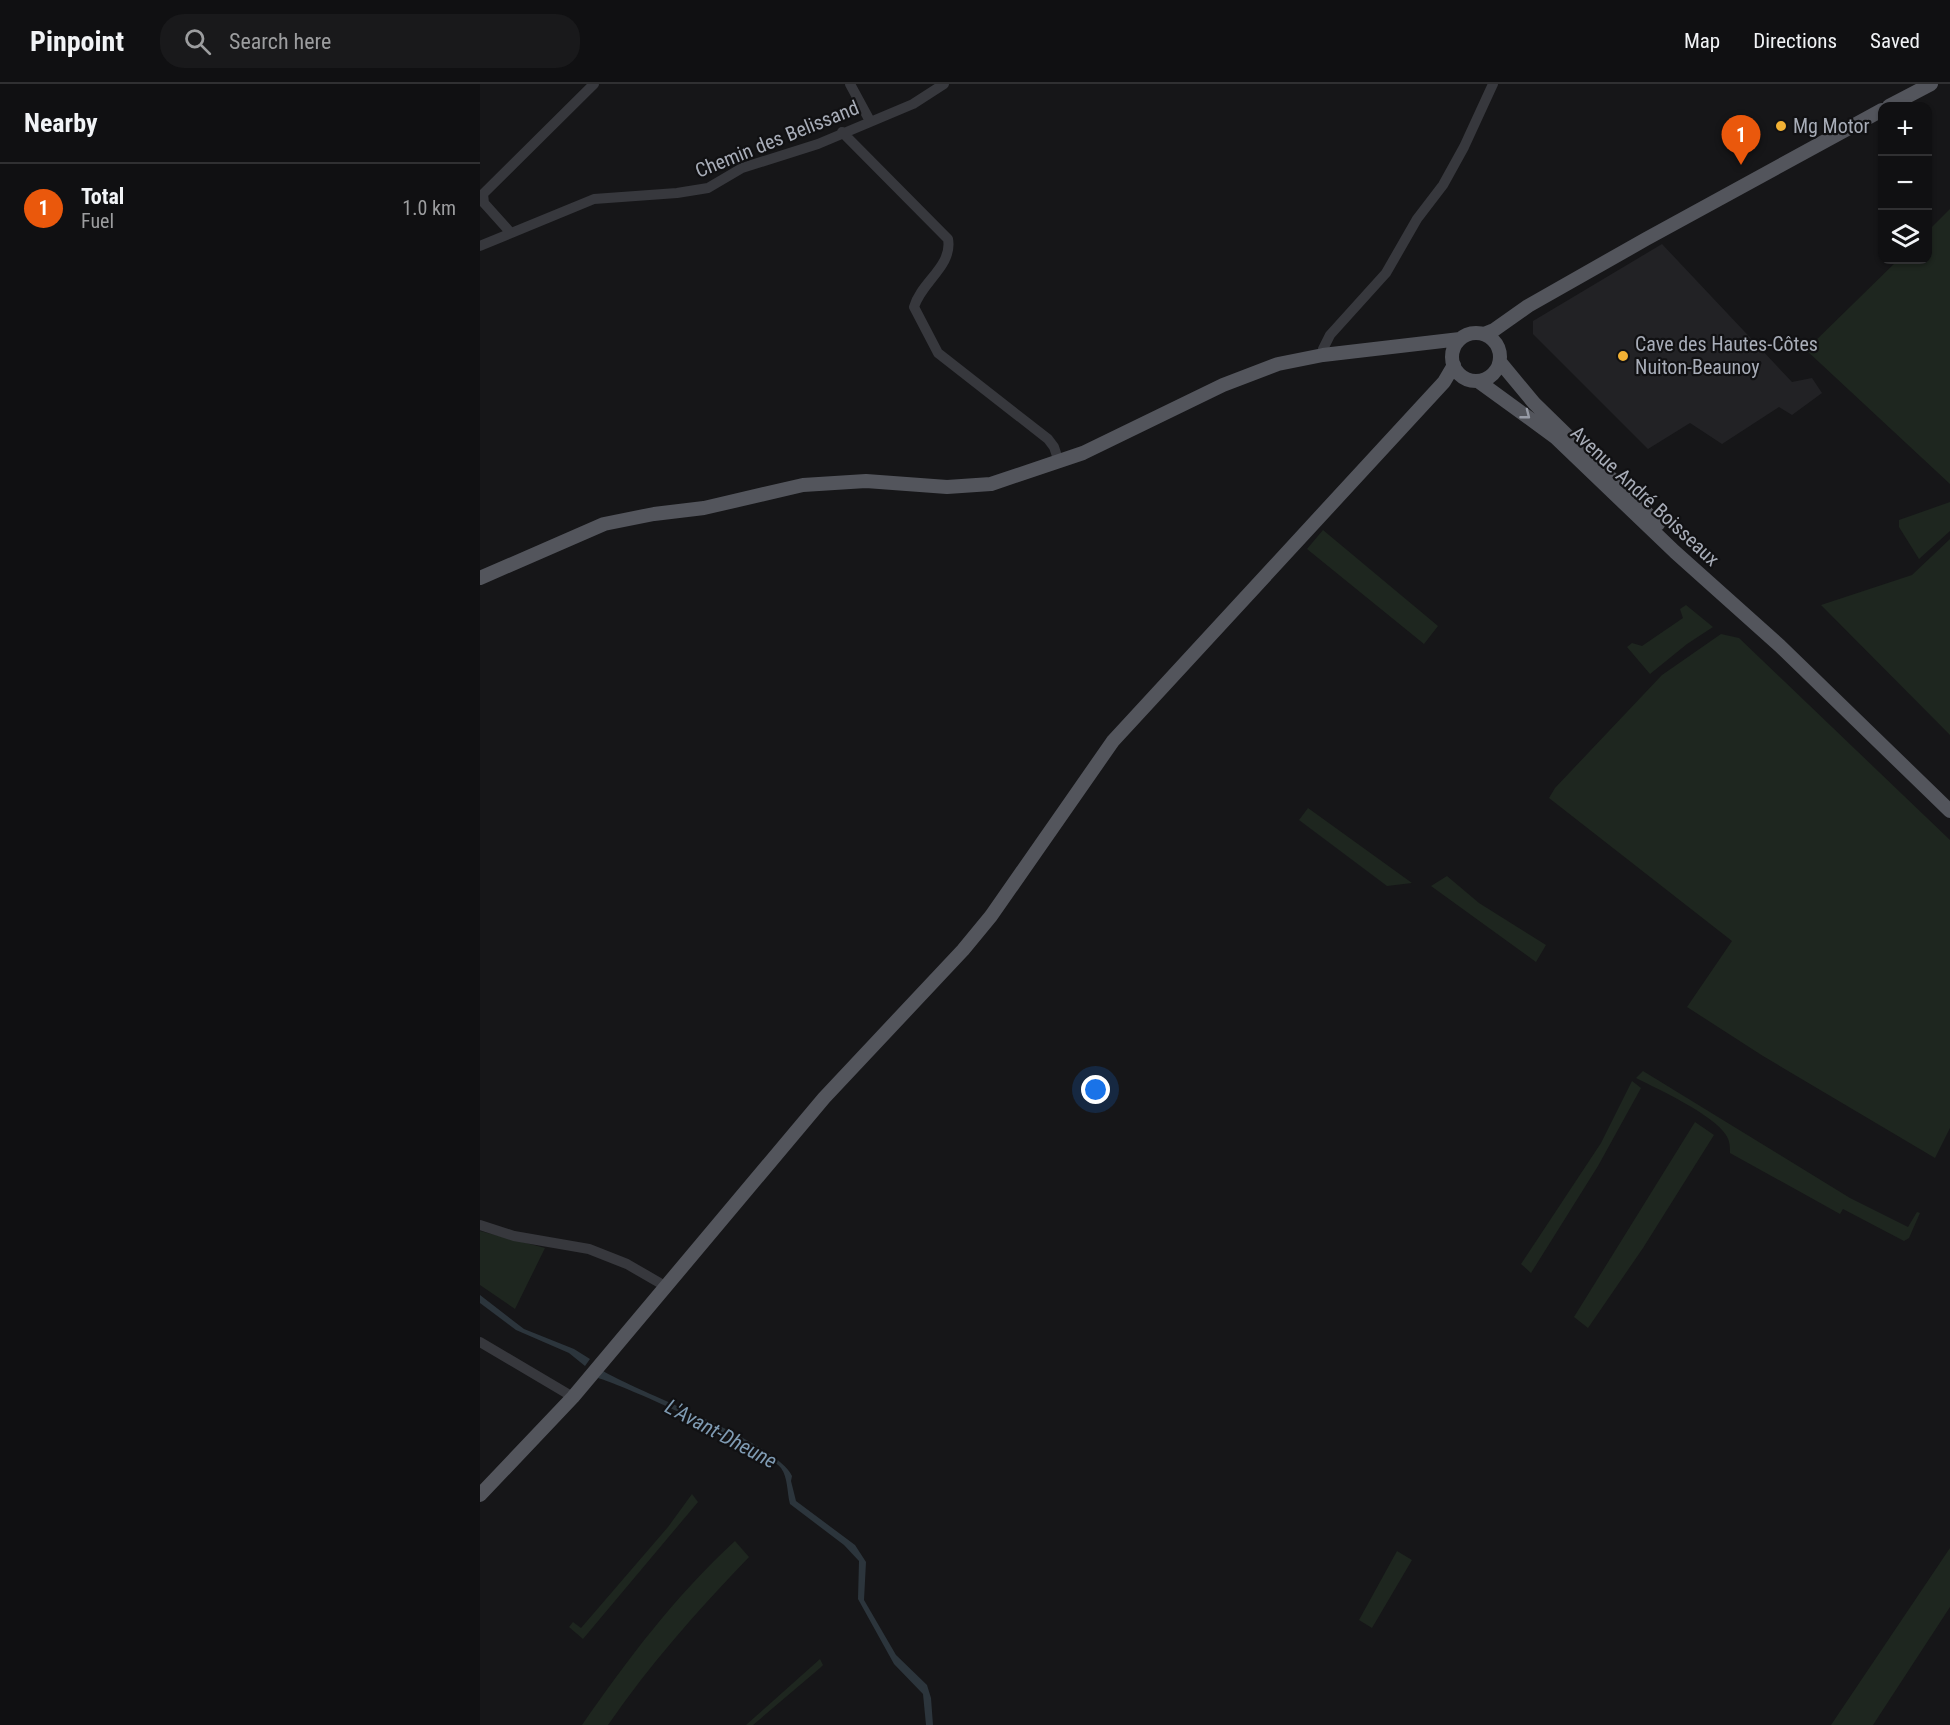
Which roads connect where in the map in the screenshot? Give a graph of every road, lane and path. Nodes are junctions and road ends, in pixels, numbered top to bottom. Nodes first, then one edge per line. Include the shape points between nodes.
1 (594, 84) edge
2 (850, 84) edge
3 (944, 84) edge
4 (1492, 84) edge
5 (1930, 84) edge
6 (1896, 102) edge
7 (1878, 112) edge
8 (870, 121) junction
9 (842, 132) junction
10 (510, 232) junction
11 (480, 246) edge
12 (1542, 299) junction
13 (1484, 334) junction
14 (1460, 339) junction
15 (1410, 345) junction
16 (1323, 355) junction
17 (1500, 355) junction
18 (1453, 361) junction
19 (1474, 381) junction
20 (1409, 421) junction
21 (1059, 462) junction
22 (480, 578) edge
23 (1780, 646) junction
24 (1950, 810) edge
25 (480, 1225) edge
26 (665, 1286) junction
27 (480, 1342) edge
28 (573, 1396) junction
29 (480, 1494) edge

1 - 10 street via 483,194 482,200
2 - 8 street
3 - 8 street, Chemin des Belissand via 925,98
4 - 16 street via 1443,185 1386,273 1330,335
5 - 6 main road
7 - 12 main road
8 - 9 street, Chemin des Belissand
9 - 10 street, Chemin des Belissand via 818,144 742,168 708,188 594,199
9 - 21 street via 948,239 950,249 945,261 917,296 914,307 938,353 1048,439
10 - 11 street, Chemin des Belissand
12 - 13 main road
12 - 17 main road via 1507,332
13 - 14 main road via 1471,333
13 - 17 main road via 1493,340
14 - 15 main road
14 - 18 main road via 1454,347
15 - 16 main road
15 - 18 main road via 1430,346
16 - 21 main road via 1257,371
17 - 19 main road via 1492,375
17 - 23 main road, Avenue André Boisseaux via 1534,403
18 - 19 main road via 1460,375
18 - 20 main road via 1444,382
19 - 20 main road via 1448,389
19 -> 23 main road, Avenue André Boisseaux via 1555,437
20 - 26 main road via 1113,741 991,916 916,1003 824,1098
21 - 22 main road via 971,487 831,482 704,508 620,520
23 - 24 main road, Avenue André Boisseaux
25 - 26 street via 514,1236 589,1249 627,1264
26 - 28 main road
27 - 28 street
28 - 29 main road

